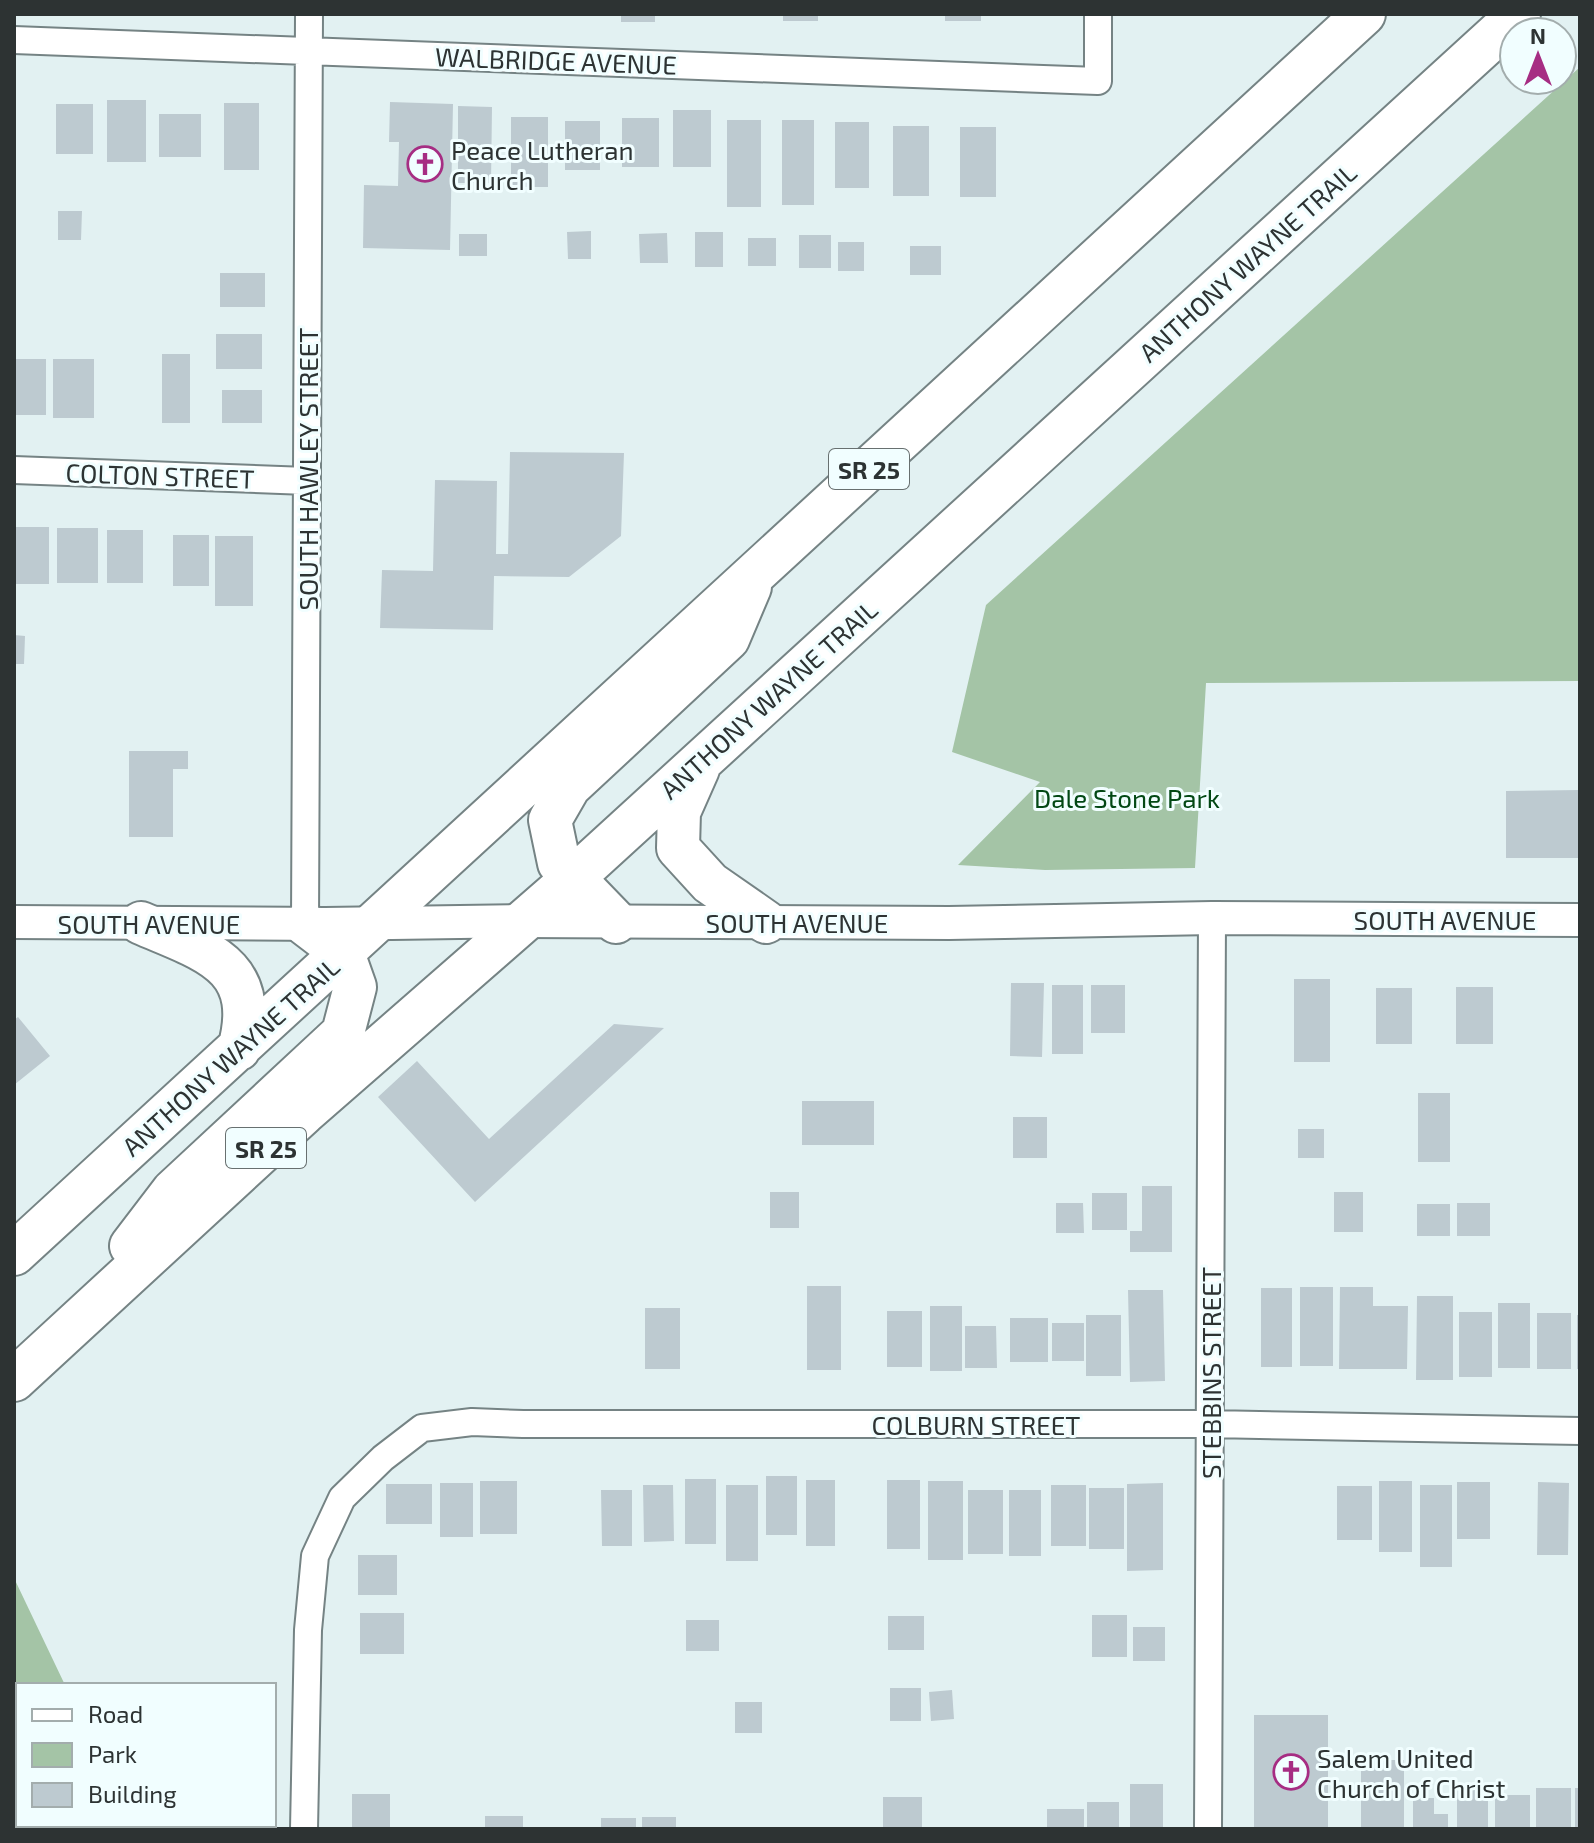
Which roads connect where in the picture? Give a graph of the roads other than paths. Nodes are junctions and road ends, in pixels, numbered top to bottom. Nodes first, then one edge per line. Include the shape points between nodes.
1 (309, 14) edge
2 (1098, 14) edge
3 (1364, 14) edge
4 (1519, 14) edge
5 (14, 40) edge
6 (309, 50) junction
7 (14, 470) edge
8 (307, 481) junction
9 (755, 575) junction
10 (701, 760) junction
11 (572, 879) junction
12 (1212, 918) junction
13 (1580, 920) edge
14 (524, 921) junction
15 (14, 922) edge
16 (616, 922) junction
17 (766, 922) junction
18 (141, 923) junction
19 (305, 924) junction
20 (374, 924) junction
21 (343, 953) junction
22 (239, 1049) junction
23 (14, 1254) edge
24 (65, 1333) junction
25 (14, 1380) edge
26 (1210, 1424) junction
27 (1580, 1431) edge
28 (304, 1829) edge
29 (1208, 1829) edge

1 - 6 street, SOUTH HAWLEY STREET
2 - 6 street, WALBRIDGE AVENUE via 1098,81
3 - 9 highway, ANTHONY WAYNE TRAIL / SR 25
4 - 10 highway, ANTHONY WAYNE TRAIL / SR 25
5 - 6 street, WALBRIDGE AVENUE
6 - 8 street, SOUTH HAWLEY STREET
7 - 8 street, COLTON STREET
8 - 19 street, SOUTH HAWLEY STREET
9 - 11 highway via 728,639 569,787 550,820 559,863
9 - 20 highway, ANTHONY WAYNE TRAIL / SR 25
10 - 11 highway, ANTHONY WAYNE TRAIL / SR 25
10 - 17 highway via 679,812 678,848 710,883
11 - 14 highway, ANTHONY WAYNE TRAIL / SR 25
11 - 16 highway
12 - 13 street, SOUTH AVENUE
12 - 17 street, SOUTH AVENUE
12 - 26 street, STEBBINS STREET
14 - 16 street, SOUTH AVENUE
14 - 20 street, SOUTH AVENUE
14 - 24 highway, ANTHONY WAYNE TRAIL / SR 25 via 304,1113
15 - 18 street, SOUTH AVENUE
16 - 17 street, SOUTH AVENUE
18 - 19 street, SOUTH AVENUE
18 - 22 highway via 211,955 239,982 246,1010
19 - 20 street, SOUTH AVENUE
19 - 21 highway
20 - 21 highway, ANTHONY WAYNE TRAIL / SR 25
21 - 22 highway, ANTHONY WAYNE TRAIL / SR 25
21 - 24 highway via 355,987 343,1033 173,1191
22 - 23 highway, ANTHONY WAYNE TRAIL / SR 25
24 - 25 highway, ANTHONY WAYNE TRAIL / SR 25
26 - 27 street, COLBURN STREET
26 - 28 street, COLBURN STREET via 472,1422 422,1428 342,1498 315,1556 308,1630
26 - 29 street, STEBBINS STREET

